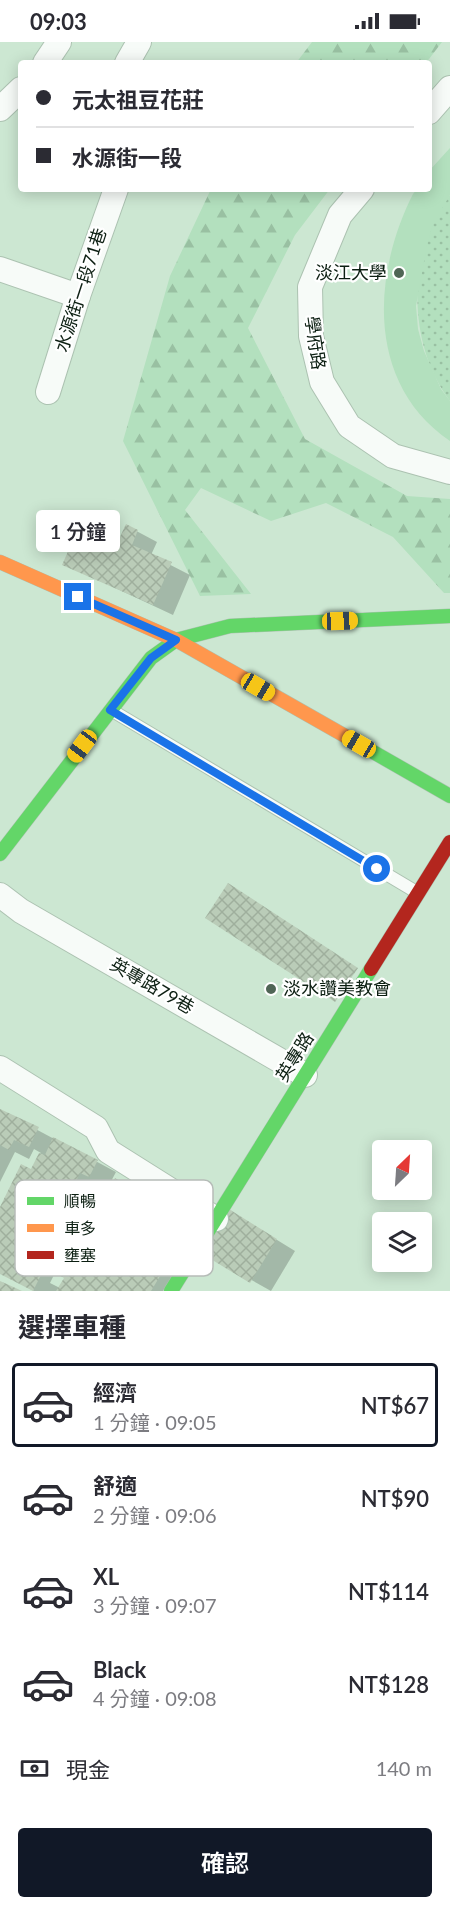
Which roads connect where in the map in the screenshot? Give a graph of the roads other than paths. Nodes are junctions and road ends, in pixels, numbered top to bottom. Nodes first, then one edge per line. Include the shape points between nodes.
1 (58, 42) edge
2 (139, 42) edge
3 (47, 60) edge
4 (129, 60) edge
5 (450, 88) edge
6 (18, 92) edge
7 (0, 109) edge
8 (432, 109) edge
9 (115, 192) edge
10 (359, 192) edge
11 (0, 269) edge
12 (78, 296) junction
13 (48, 392) dead end
14 (450, 472) edge
15 (0, 562) edge
16 (450, 616) edge
17 (176, 640) junction
18 (110, 710) junction
19 (450, 796) edge
20 (450, 842) edge
21 (0, 854) edge
22 (418, 893) junction
23 (0, 896) edge
24 (0, 1068) edge
25 (305, 1075) junction
26 (154, 1180) edge
27 (213, 1217) edge
28 (216, 1219) junction
29 (213, 1224) edge
30 (180, 1276) edge
31 (171, 1291) edge

1 - 3 street
2 - 4 street
5 - 8 street
6 - 7 street
9 - 12 street, 水源街一段71巷
10 - 14 street, 學府路 via 340,215 310,287 311,336 322,382 349,426 393,456
11 - 12 street
12 - 13 street, 水源街一段71巷
15 - 17 street
16 - 17 street via 230,626
17 - 18 street via 151,658
17 - 19 street
18 - 21 street
18 - 22 lane
20 - 22 street, 英專路
22 - 25 street, 英專路
23 - 25 street, 英專路79巷
24 - 26 street via 96,1128 108,1151
25 - 28 street, 英專路
27 - 28 street
28 - 29 street, 英專路
30 - 31 street, 英專路

